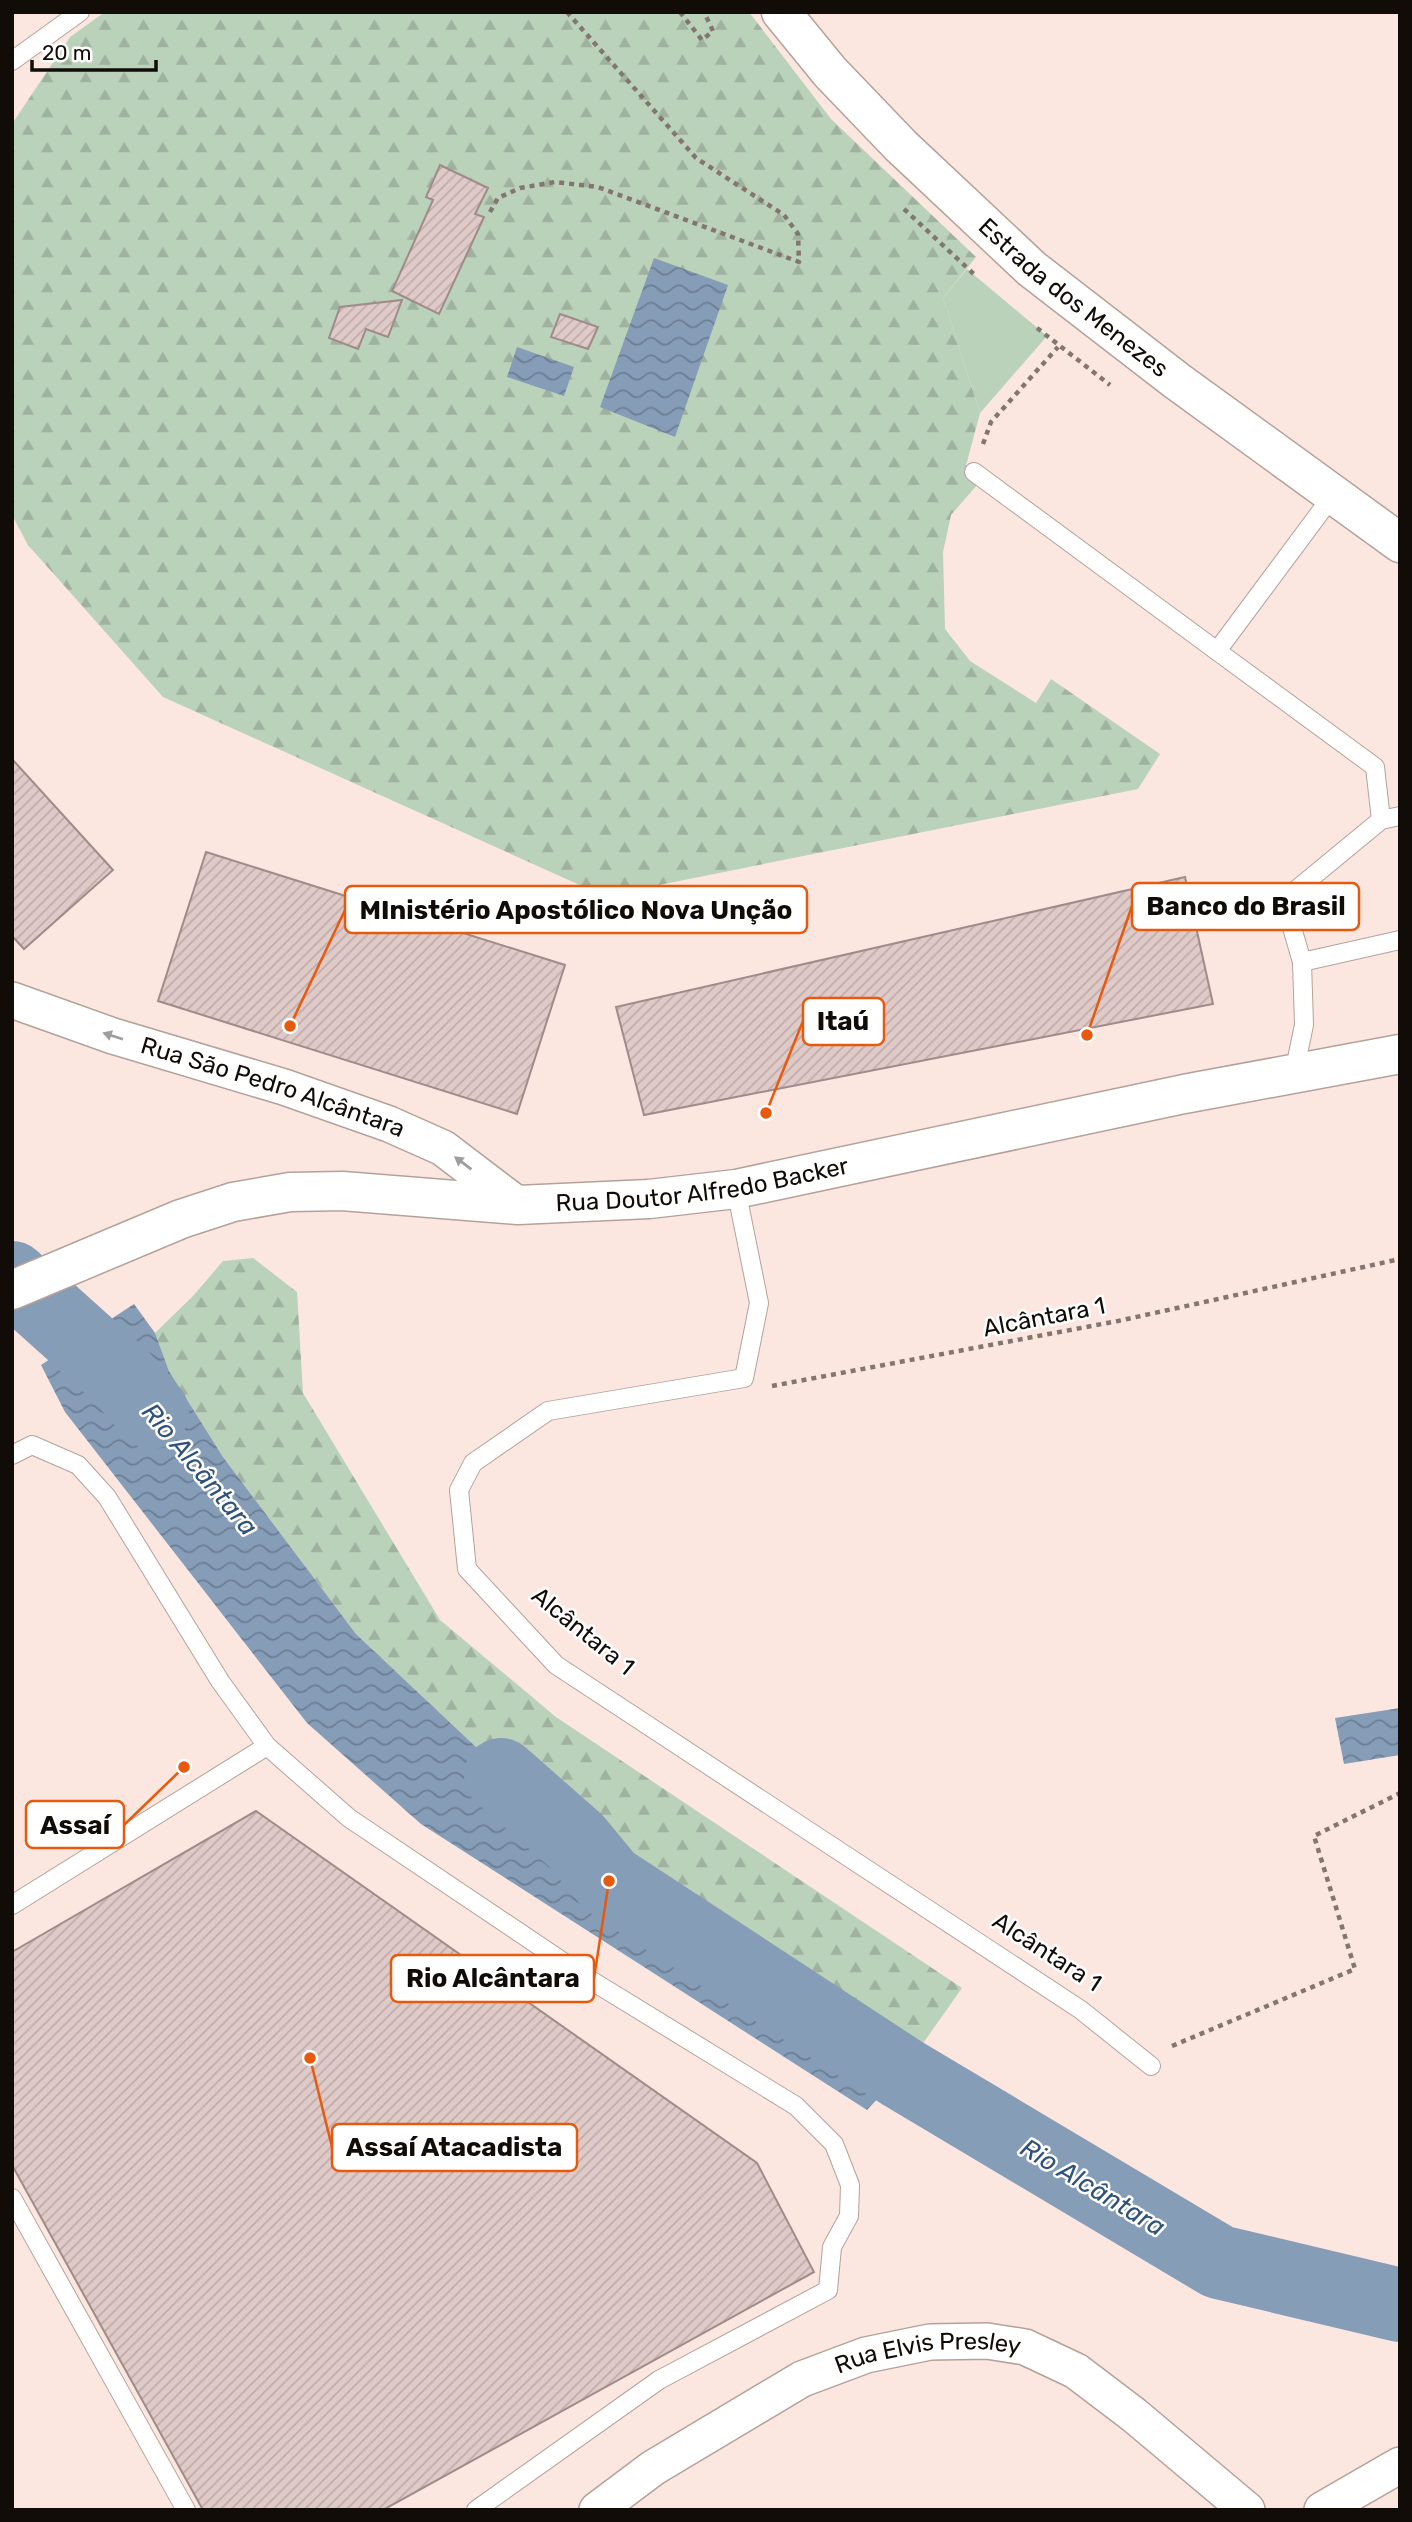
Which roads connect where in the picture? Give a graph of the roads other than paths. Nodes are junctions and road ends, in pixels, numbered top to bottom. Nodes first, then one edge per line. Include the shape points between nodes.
1 (80, 12) edge
2 (781, 12) edge
3 (12, 61) edge
4 (974, 472) road end
5 (1334, 495) junction
6 (1400, 543) edge
7 (1217, 651) junction
8 (1400, 816) edge
9 (1381, 820) junction
10 (1400, 940) edge
11 (1302, 962) junction
12 (12, 1000) edge
13 (1400, 1054) edge
14 (1294, 1073) junction
15 (736, 1189) junction
16 (518, 1205) junction
17 (12, 1290) edge
18 (12, 1436) edge
19 (32, 1445) junction
20 (12, 1455) edge
21 (267, 1746) junction
22 (12, 1905) edge
23 (1151, 2066) dead end
24 (12, 2198) edge
25 (1400, 2465) edge
26 (479, 2507) edge
27 (186, 2510) edge
28 (597, 2510) edge
29 (1247, 2510) edge
30 (1322, 2510) edge

1 - 3 lane
2 - 5 main road, Estrada dos Menezes via 830,72 901,146 1032,269
4 - 7 lane
5 - 6 main road, Estrada dos Menezes
5 - 7 lane
7 - 9 lane via 1375,767
8 - 9 lane
9 - 11 lane via 1284,900
10 - 11 lane
11 - 14 lane via 1304,1025
16 -> 12 street, Rua São Pedro Alcântara via 443,1148 389,1124
13 - 14 main road, Rua Doutor Alfredo Backer
14 - 15 main road, Rua Doutor Alfredo Backer
15 - 16 main road, Rua Doutor Alfredo Backer via 649,1199
15 - 23 lane via 759,1303 744,1378 548,1411 473,1463 458,1490 467,1569 556,1665 1081,2010
16 - 17 main road, Rua Doutor Alfredo Backer via 342,1191 290,1192 233,1202 181,1219
18 - 19 lane
19 - 20 lane
19 - 21 lane via 78,1465 107,1497 220,1681
21 - 22 lane
21 - 26 lane via 349,1818 584,1976 796,2106 834,2144 850,2185 849,2216 832,2247 828,2290 659,2380
24 - 27 lane
25 - 30 street
28 - 29 street, Rua Elvis Presley via 653,2468 802,2379 866,2355 930,2342 987,2341 1024,2347 1076,2371

